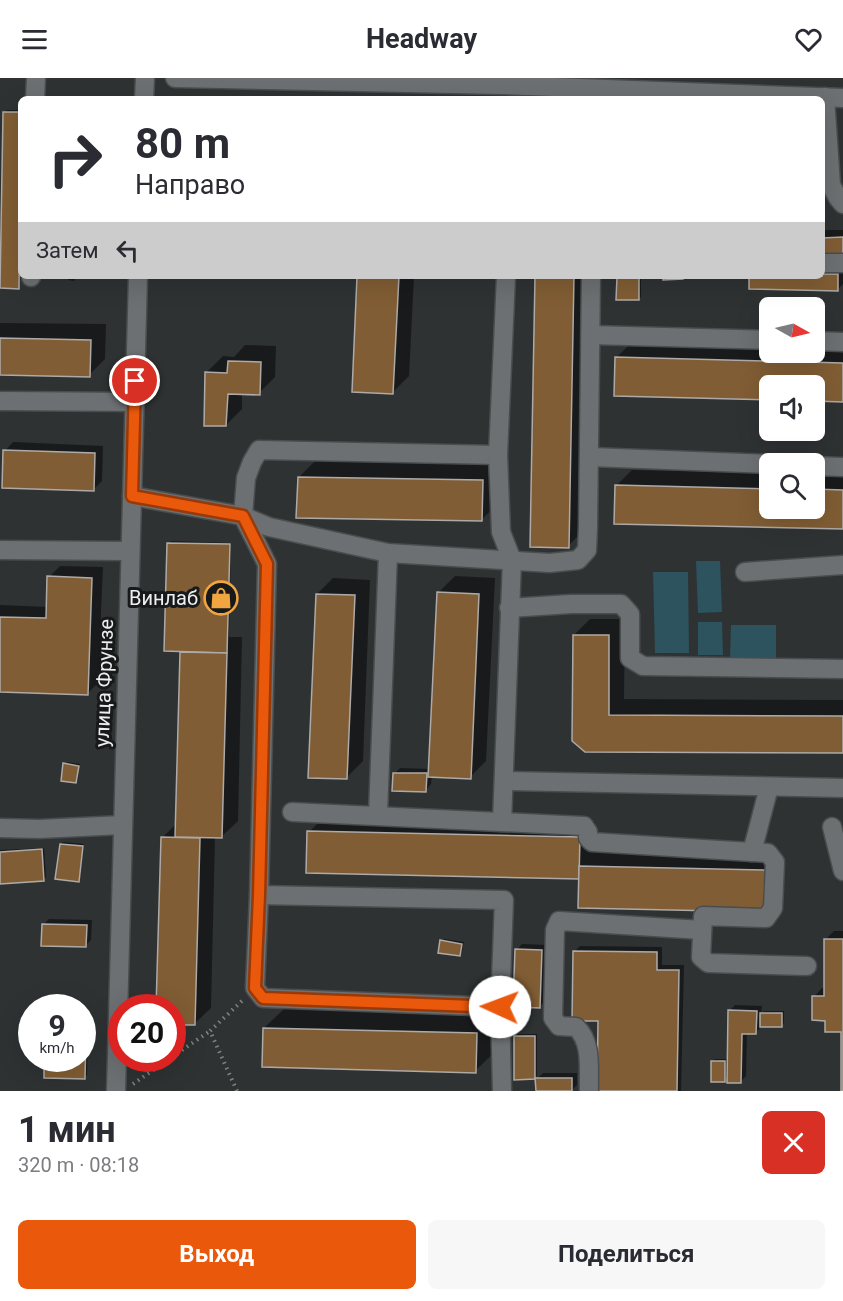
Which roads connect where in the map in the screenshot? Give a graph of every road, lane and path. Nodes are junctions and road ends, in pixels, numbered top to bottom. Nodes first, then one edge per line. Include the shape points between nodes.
1 (36, 78) edge
2 (145, 78) edge
3 (176, 78) edge
4 (501, 81) edge
5 (594, 83) edge
6 (520, 93) edge
7 (35, 96) edge
8 (144, 96) edge
9 (802, 96) edge
10 (834, 98) edge
11 (843, 204) edge
12 (843, 262) edge
13 (825, 263) edge
14 (138, 279) edge
15 (506, 279) edge
16 (591, 279) edge
17 (591, 335) junction
18 (759, 340) edge
19 (825, 341) edge
20 (843, 342) edge
21 (0, 401) edge
22 (134, 402) junction
23 (498, 455) junction
24 (590, 457) junction
25 (759, 464) edge
26 (825, 466) edge
27 (843, 467) edge
28 (132, 496) junction
29 (243, 516) junction
30 (0, 550) edge
31 (130, 551) junction
32 (388, 553) junction
33 (512, 561) junction
34 (843, 565) edge
35 (745, 572) dead end
36 (508, 608) junction
37 (843, 669) edge
38 (504, 781) junction
39 (769, 788) junction
40 (843, 788) edge
41 (292, 812) dead end
42 (378, 814) junction
43 (502, 822) junction
44 (123, 825) junction
45 (832, 827) dead end
46 (0, 828) edge
47 (752, 852) junction
48 (843, 871) edge
49 (259, 895) junction
50 (702, 930) junction
51 (807, 966) dead end
52 (255, 988) junction
53 (500, 1007) junction
54 (210, 1031) junction
55 (186, 1048) edge
56 (149, 1072) edge
57 (124, 1088) edge
58 (237, 1091) edge
59 (502, 1091) edge
60 (589, 1091) edge

1 - 7 street
2 - 8 street
3 - 4 street
4 - 6 street
5 - 6 street
5 - 9 street
10 - 11 street via 831,185
12 - 13 street
14 - 22 street, улица Фрунзе
15 - 23 street
16 - 17 street
17 - 18 street
17 - 24 street
19 - 20 street
21 - 22 street
22 - 28 street, улица Фрунзе
23 - 29 street via 259,450 246,478
23 - 33 street via 501,532
24 - 25 street
24 - 33 street via 587,550 578,560
26 - 27 street
28 - 29 street
28 - 31 street, улица Фрунзе
29 - 32 street via 269,527
29 - 49 street via 267,564
30 - 31 street
31 - 44 street, улица Фрунзе
32 - 33 street
32 - 42 street
33 - 36 street
34 - 35 street
36 - 37 street via 621,604 630,614 630,658 643,666
36 - 38 street
38 - 39 street
38 - 43 street
39 - 40 street
39 - 47 street
41 - 42 street
42 - 43 street
43 - 47 street via 584,826 592,842
44 - 46 street
44 - 57 street, улица Фрунзе
45 - 48 street
47 - 50 street via 768,853 775,862 773,908 766,918 703,916
49 - 52 street
49 - 53 street via 504,900
50 - 51 street via 701,957 708,963
50 - 60 street via 559,921 555,930 553,1018 559,1026 576,1027 583,1033
52 - 53 street via 263,998
52 - 54 path
53 - 59 street
54 - 55 path
54 - 58 path
56 - 57 path

